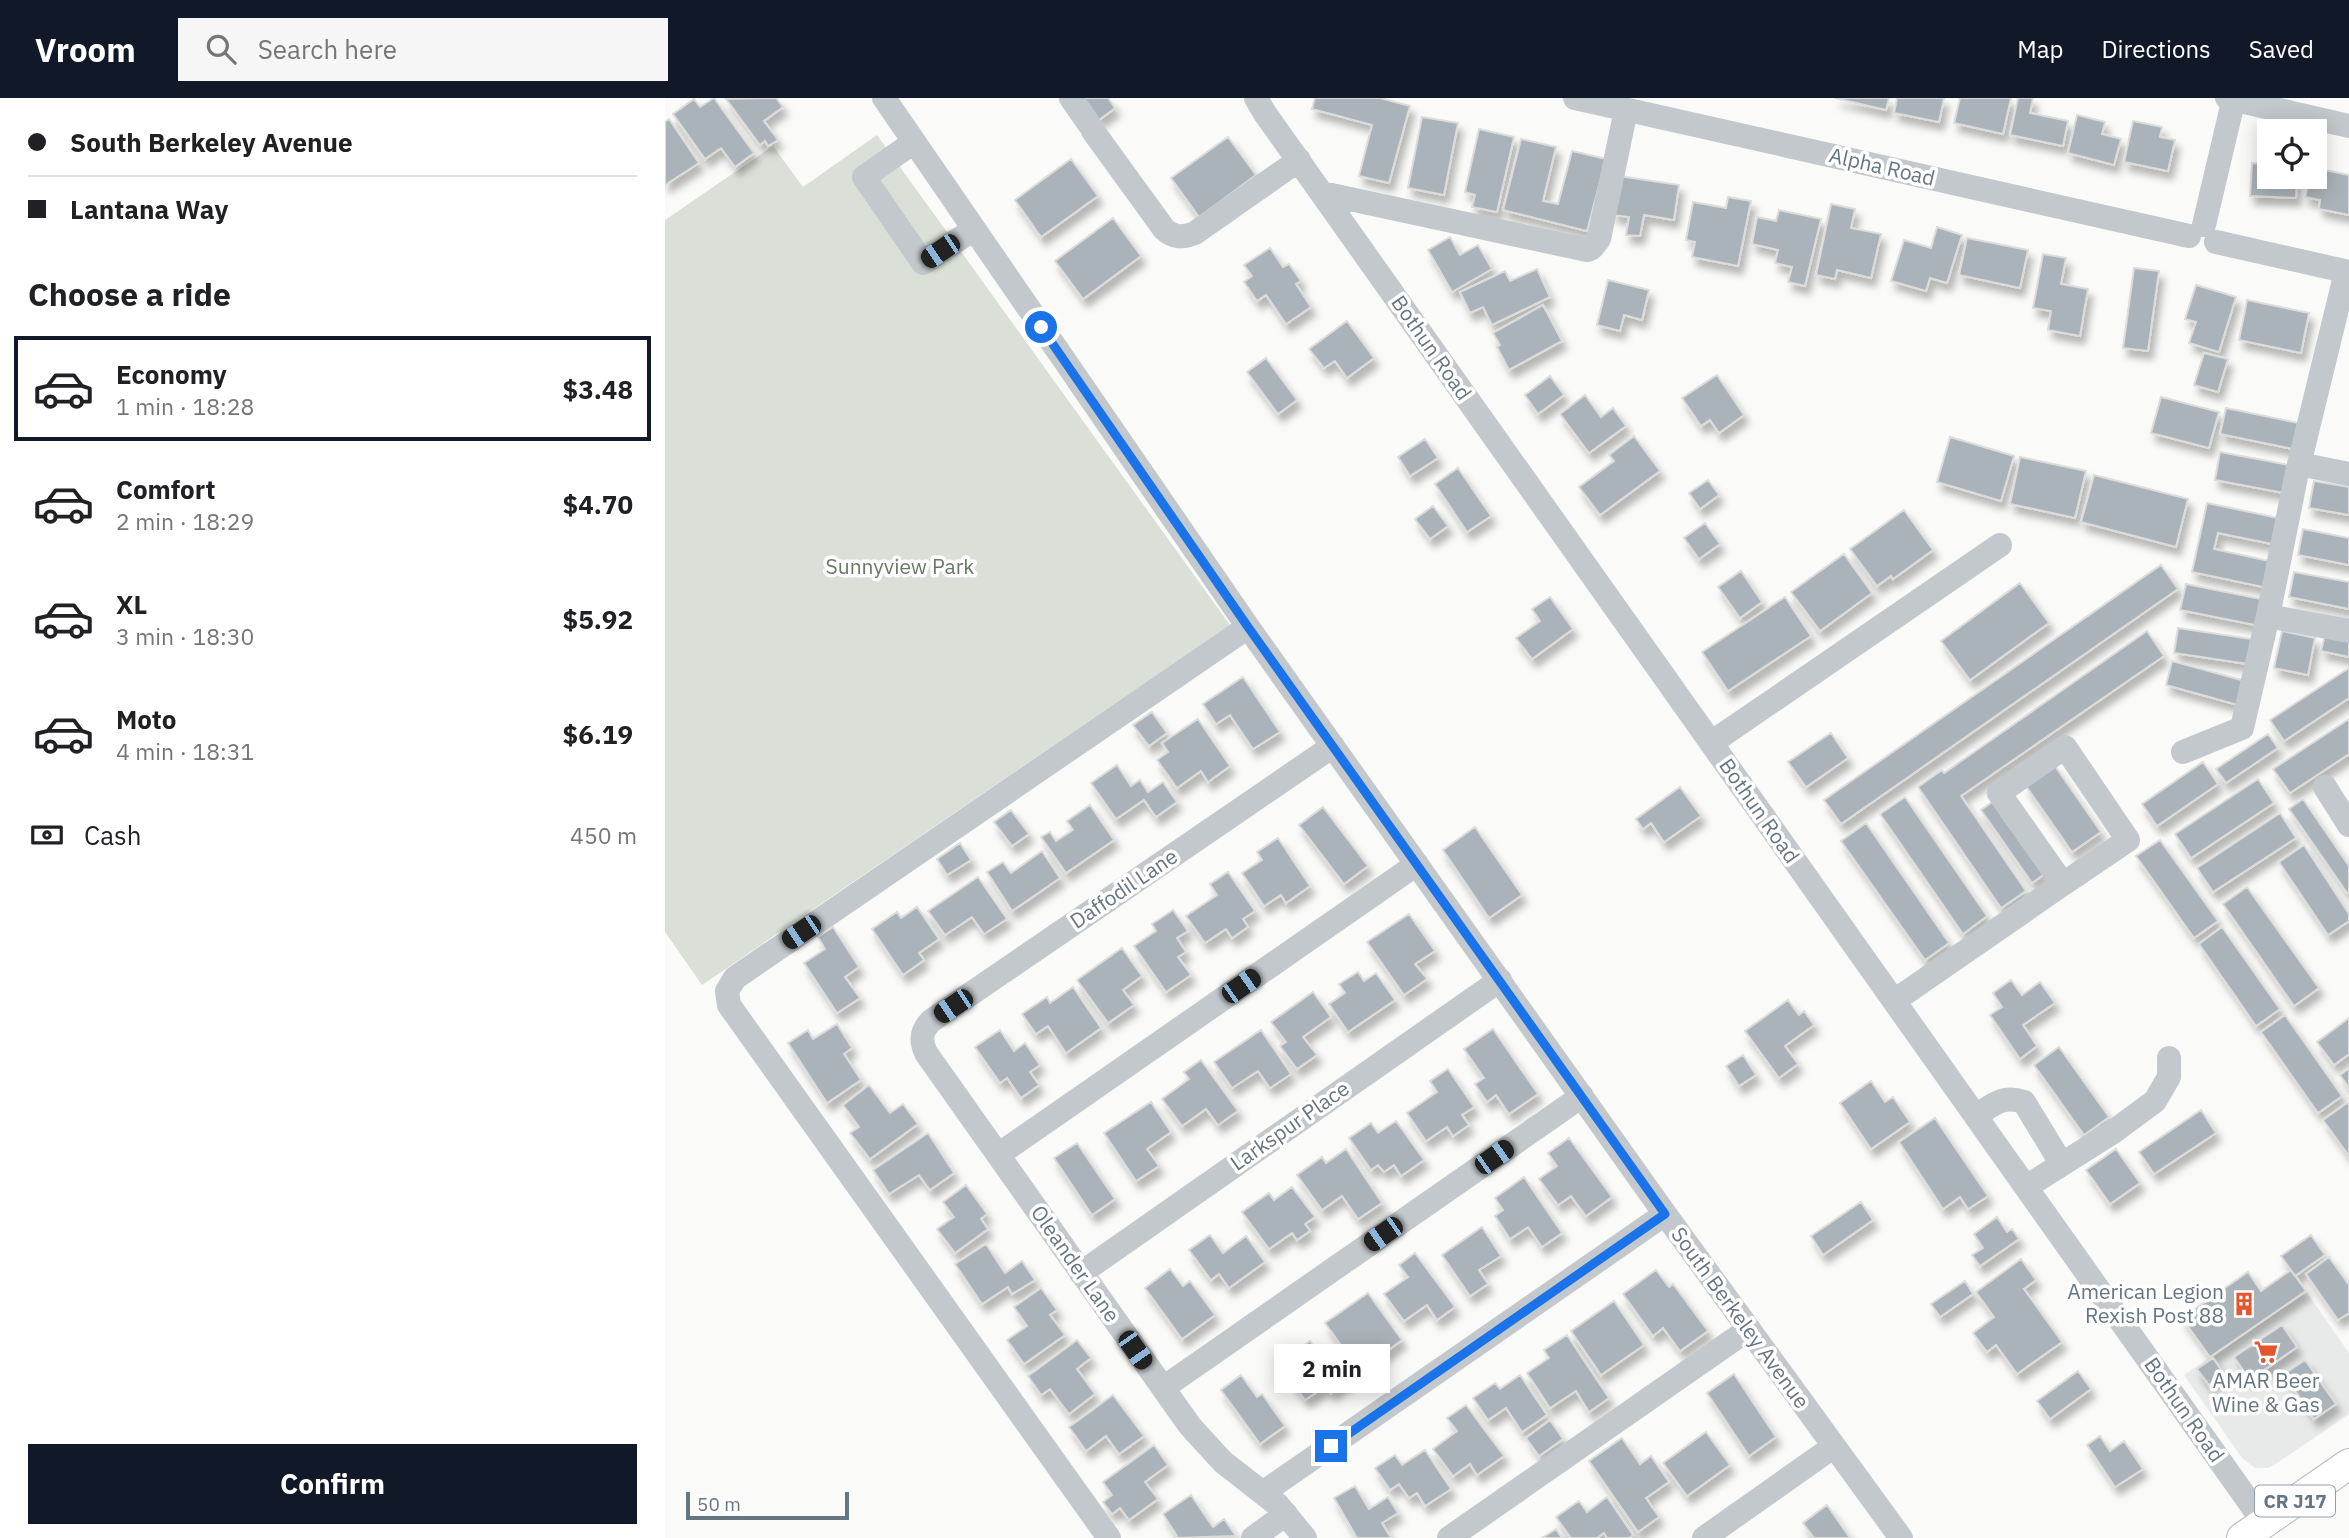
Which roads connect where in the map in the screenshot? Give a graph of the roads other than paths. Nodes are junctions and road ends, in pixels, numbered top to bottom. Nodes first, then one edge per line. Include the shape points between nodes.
1 (884, 98) edge
2 (1071, 98) edge
3 (1256, 98) edge
4 (1575, 98) edge
5 (2231, 99) edge
6 (1626, 110) junction
7 (2349, 126) edge
8 (914, 142) junction
9 (1299, 160) junction
10 (1322, 192) junction
11 (974, 229) junction
12 (2203, 234) junction
13 (2347, 272) edge
14 (2299, 464) junction
15 (2349, 474) edge
16 (2000, 545) dead end
17 (2268, 616) junction
18 (1248, 627) junction
19 (2349, 631) edge
20 (1711, 743) junction
21 (1333, 746) junction
22 (2183, 752) dead end
23 (2325, 788) dead end
24 (2349, 825) edge
25 (1417, 864) junction
26 (2063, 884) junction
27 (1500, 980) junction
28 (1894, 1001) junction
29 (922, 1037) joint
30 (2169, 1058) dead end
31 (1582, 1096) junction
32 (1976, 1116) junction
33 (998, 1155) junction
34 (2061, 1163) junction
35 (2026, 1186) junction
36 (1665, 1214) junction
37 (1081, 1273) junction
38 (1749, 1329) junction
39 (1163, 1388) junction
40 (1833, 1447) junction
41 (2349, 1464) edge
42 (1264, 1492) junction
43 (1286, 1514) junction
44 (2253, 1530) edge
45 (1109, 1538) edge
46 (1253, 1538) edge
47 (1305, 1538) edge
48 (1449, 1538) edge
49 (1703, 1538) edge
50 (1901, 1538) edge

1 - 8 street, South Berkeley Avenue
2 - 9 street via 1164,229 1178,237 1195,233
3 - 9 street, Bothun Road
4 - 6 street, Alpha Road
5 - 7 street
5 - 12 street
6 - 10 street via 1598,239 1587,250
6 - 12 street, Alpha Road
8 - 11 street, South Berkeley Avenue
8 - 11 street via 864,177 923,263
9 - 10 street, Bothun Road
10 - 20 street, Bothun Road
11 - 18 street, South Berkeley Avenue
12 - 13 street, Alpha Road
13 - 14 street
14 - 15 street
14 - 17 street
16 - 20 street
17 - 19 street
17 - 22 street via 2242,728
18 - 21 street, South Berkeley Avenue
18 - 45 street via 735,978 727,991 729,1005
20 - 28 street, Bothun Road
21 - 25 street, South Berkeley Avenue
21 - 29 street, Daffodil Lane via 932,1021
23 - 24 street
25 - 27 street, South Berkeley Avenue
25 - 33 street
26 - 26 street via 1999,793 2065,747 2128,840
26 - 28 street
27 - 31 street, South Berkeley Avenue
27 - 37 street, Larkspur Place
28 - 32 street, Bothun Road
29 - 33 street, Oleander Lane via 926,1053
30 - 34 street via 2169,1077 2155,1101
31 - 36 street, South Berkeley Avenue
31 - 39 street
32 - 34 street via 2002,1099 2024,1102
32 - 35 street, Bothun Road
33 - 37 street, Oleander Lane
34 - 35 street
35 - 44 street, Bothun Road
36 - 38 street, South Berkeley Avenue
36 - 42 street
37 - 39 street, Oleander Lane
38 - 40 street, South Berkeley Avenue
38 - 48 street
39 - 42 street, Oleander Lane via 1207,1447
40 - 49 street
40 - 50 street, South Berkeley Avenue
41 - 44 main road, CR J17
42 - 43 street, Oleander Lane
43 - 46 street
43 - 47 street, Oleander Lane

